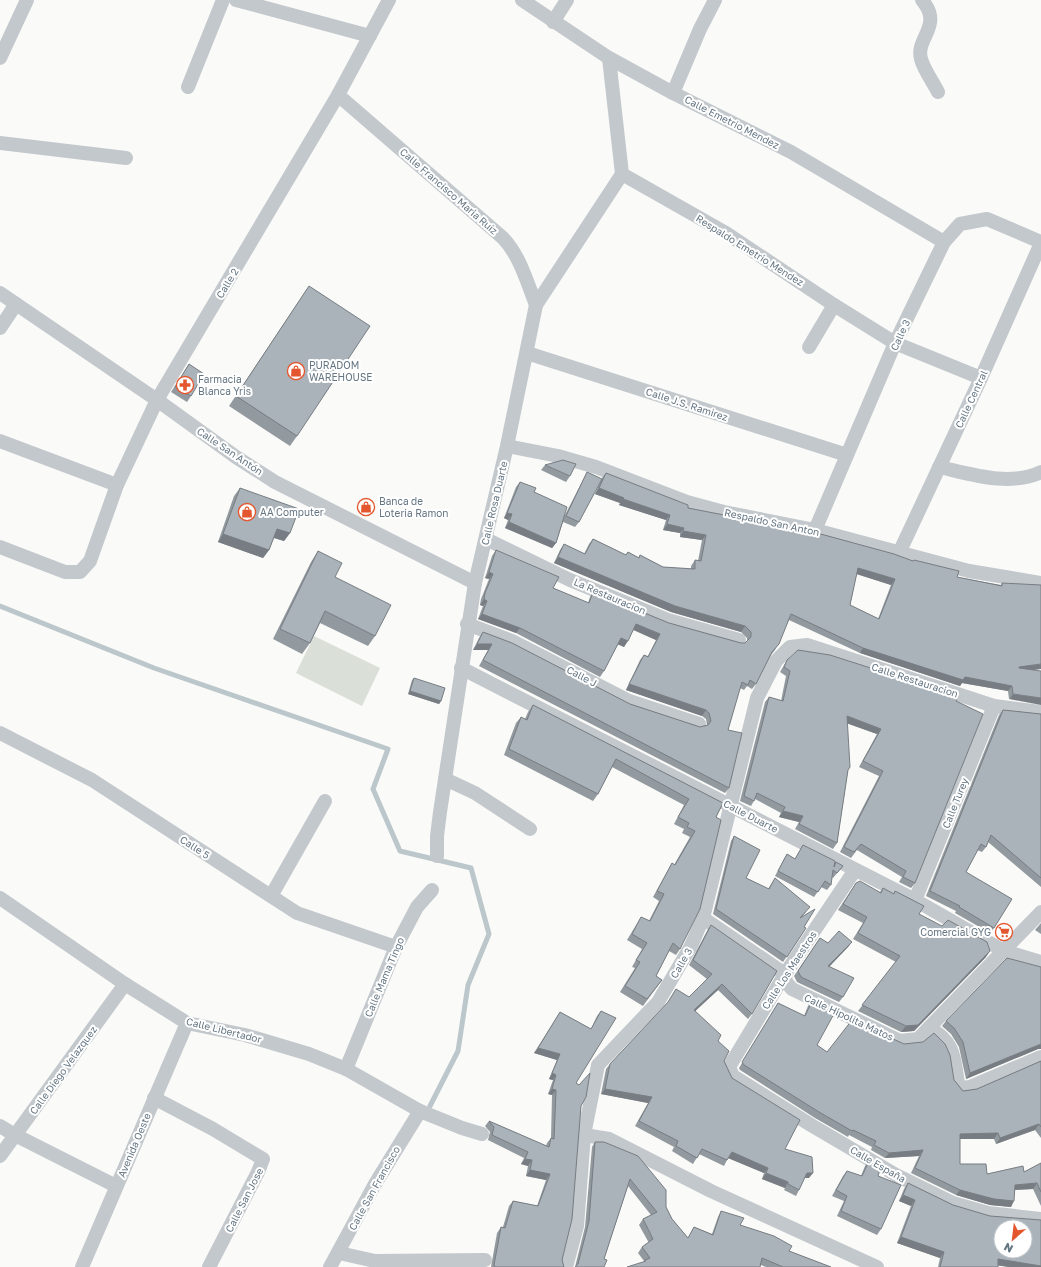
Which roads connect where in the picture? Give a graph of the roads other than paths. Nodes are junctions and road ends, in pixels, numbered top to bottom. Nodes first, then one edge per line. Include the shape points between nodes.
1 (27, 0) edge
2 (223, 0) edge
3 (236, 0) edge
4 (389, 0) edge
5 (522, 0) edge
6 (566, 0) edge
7 (715, 0) edge
8 (922, 0) edge
9 (554, 22) junction
10 (370, 36) junction
11 (0, 58) edge
12 (608, 58) junction
13 (188, 87) dead end
14 (938, 92) dead end
15 (673, 93) junction
16 (338, 95) junction
17 (0, 143) edge
18 (126, 158) dead end
19 (622, 174) junction
20 (944, 242) junction
21 (1041, 242) edge
22 (0, 293) edge
23 (16, 304) junction
24 (536, 305) junction
25 (834, 305) junction
26 (0, 328) edge
27 (895, 343) junction
28 (809, 347) dead end
29 (527, 353) junction
30 (981, 378) junction
31 (157, 400) junction
32 (0, 441) edge
33 (507, 446) junction
34 (847, 455) junction
35 (939, 467) junction
36 (1041, 472) edge
37 (117, 485) junction
38 (815, 530) junction
39 (486, 539) junction
40 (0, 547) edge
41 (899, 554) junction
42 (475, 583) junction
43 (1041, 583) edge
44 (468, 624) junction
45 (739, 640) dead end
46 (790, 647) joint
47 (462, 668) junction
48 (994, 706) junction
49 (1041, 712) edge
50 (699, 724) dead end
51 (0, 733) edge
52 (445, 779) junction
53 (325, 801) dead end
54 (730, 805) junction
55 (530, 829) dead end
56 (437, 856) dead end
57 (855, 870) junction
58 (432, 890) dead end
59 (272, 896) junction
60 (0, 898) edge
61 (915, 900) junction
62 (1041, 912) edge
63 (703, 918) junction
64 (396, 947) junction
65 (1004, 951) junction
66 (1041, 962) edge
67 (785, 974) junction
68 (125, 984) junction
69 (187, 1023) junction
70 (929, 1028) junction
71 (1041, 1057) edge
72 (346, 1069) junction
73 (730, 1071) joint
74 (154, 1098) junction
75 (420, 1111) junction
76 (0, 1126) edge
77 (482, 1134) dead end
78 (15, 1135) junction
79 (584, 1135) junction
80 (0, 1156) edge
81 (116, 1186) junction
82 (1041, 1219) edge
83 (339, 1253) junction
84 (485, 1260) dead end
85 (88, 1265) edge
86 (209, 1267) edge
87 (330, 1267) edge
88 (566, 1267) edge
89 (877, 1267) edge

1 - 11 street
2 - 13 street
3 - 10 street
4 - 10 street, Calle 2
5 - 9 street, Calle Emetrio Mendez
6 - 9 street
7 - 15 street
8 - 14 street via 930,12 931,20 920,50 921,59
9 - 12 street, Calle Emetrio Mendez
10 - 16 street, Calle 2
12 - 15 street, Calle Emetrio Mendez
12 - 19 street
15 - 20 street, Calle Emetrio Mendez via 791,152
16 - 24 street, Calle Francisco Maria Ruiz via 511,246
16 - 31 street, Calle 2
17 - 18 street
19 - 24 street, Calle Rosa Duarte
19 - 25 street, Respaldo Emetrio Mendez via 726,233
20 - 21 street, Calle 3 via 960,224 987,219
20 - 27 street, Calle 3
21 - 30 street, Calle Central
22 - 23 street, Calle San Antón
23 - 26 street
23 - 31 street, Calle San Antón
24 - 29 street, Calle Rosa Duarte
25 - 27 street, Respaldo Emetrio Mendez
25 - 28 street
27 - 30 street, Respaldo Emetrio Mendez
27 - 34 street, Calle 3
29 - 33 street, Calle Rosa Duarte
29 - 34 street, Calle J.S. Ramirez
30 - 35 street, Calle Central
31 - 37 street, Calle 2
31 - 42 street, Calle San Antón via 275,482
32 - 37 street
33 - 38 street, Respaldo San Anton via 596,467 687,502
33 - 39 street, Calle Rosa Duarte
34 - 38 street, Calle 3
35 - 36 street via 996,479 1033,476
35 - 41 street, Calle Central
37 - 40 street, Calle 2 via 90,561 80,572 65,572
38 - 41 street, Respaldo San Anton
39 - 42 street, Calle Rosa Duarte
39 - 45 street, La Restauracion via 570,580 668,620
41 - 43 street, Respaldo San Anton via 969,571
42 - 44 street, Calle Rosa Duarte
44 - 47 street, Calle Rosa Duarte
44 - 50 street, Calle J via 512,641 628,701
46 - 48 street, Calle Restauracion via 806,645
46 - 54 street, Calle 3 via 776,661 757,698
47 - 52 street, Calle Rosa Duarte
47 - 54 street, Calle Duarte
48 - 49 street, Calle Restauracion
48 - 61 street, Calle Turey
51 - 59 street, Calle 5 via 92,780
52 - 55 street via 475,793
52 - 56 street, Calle Rosa Duarte via 437,836
53 - 59 street
54 - 57 street, Calle Duarte
54 - 63 street, Calle 3
57 - 61 street, Calle Duarte
57 - 67 street, Calle Los Maestros
58 - 64 street, Calle Mama Tingo via 417,907
59 - 64 street, Calle 5 via 297,913
60 - 68 street, Calle Libertador
61 - 65 street, Calle Duarte
62 - 65 street, Calle Hipolita Matos
63 - 67 street, Calle Hipolita Matos
63 - 79 street, Calle 3 via 691,946 658,1002 598,1065
64 - 72 street, Calle Mama Tingo
65 - 66 street, Calle Duarte
65 - 70 street, Calle Hipolita Matos
67 - 70 street, Calle Hipolita Matos via 786,982 792,989 900,1041 918,1039
67 - 73 street, Calle Los Maestros via 729,1066
68 - 69 street, Calle Libertador
68 - 78 street, Calle Diego Velazquez
69 - 72 street, Calle Libertador via 245,1034
69 - 74 street, Avenida Oeste
70 - 71 street via 948,1042 958,1084 962,1088
72 - 75 street, Calle Libertador
73 - 82 street, Calle España via 733,1076 811,1125 896,1175 953,1203 988,1213
74 - 81 street, Avenida Oeste
74 - 86 street, Calle San Jose via 263,1159
75 - 77 street, Calle Libertador
75 - 83 street, Calle San Francisco via 374,1184
76 - 78 street
78 - 80 street, Calle Diego Velazquez
78 - 81 street
79 - 88 street, Calle 3 via 577,1226
79 - 89 street via 609,1139 711,1191
81 - 85 street, Avenida Oeste
83 - 84 street via 375,1261
83 - 87 street, Calle San Francisco

